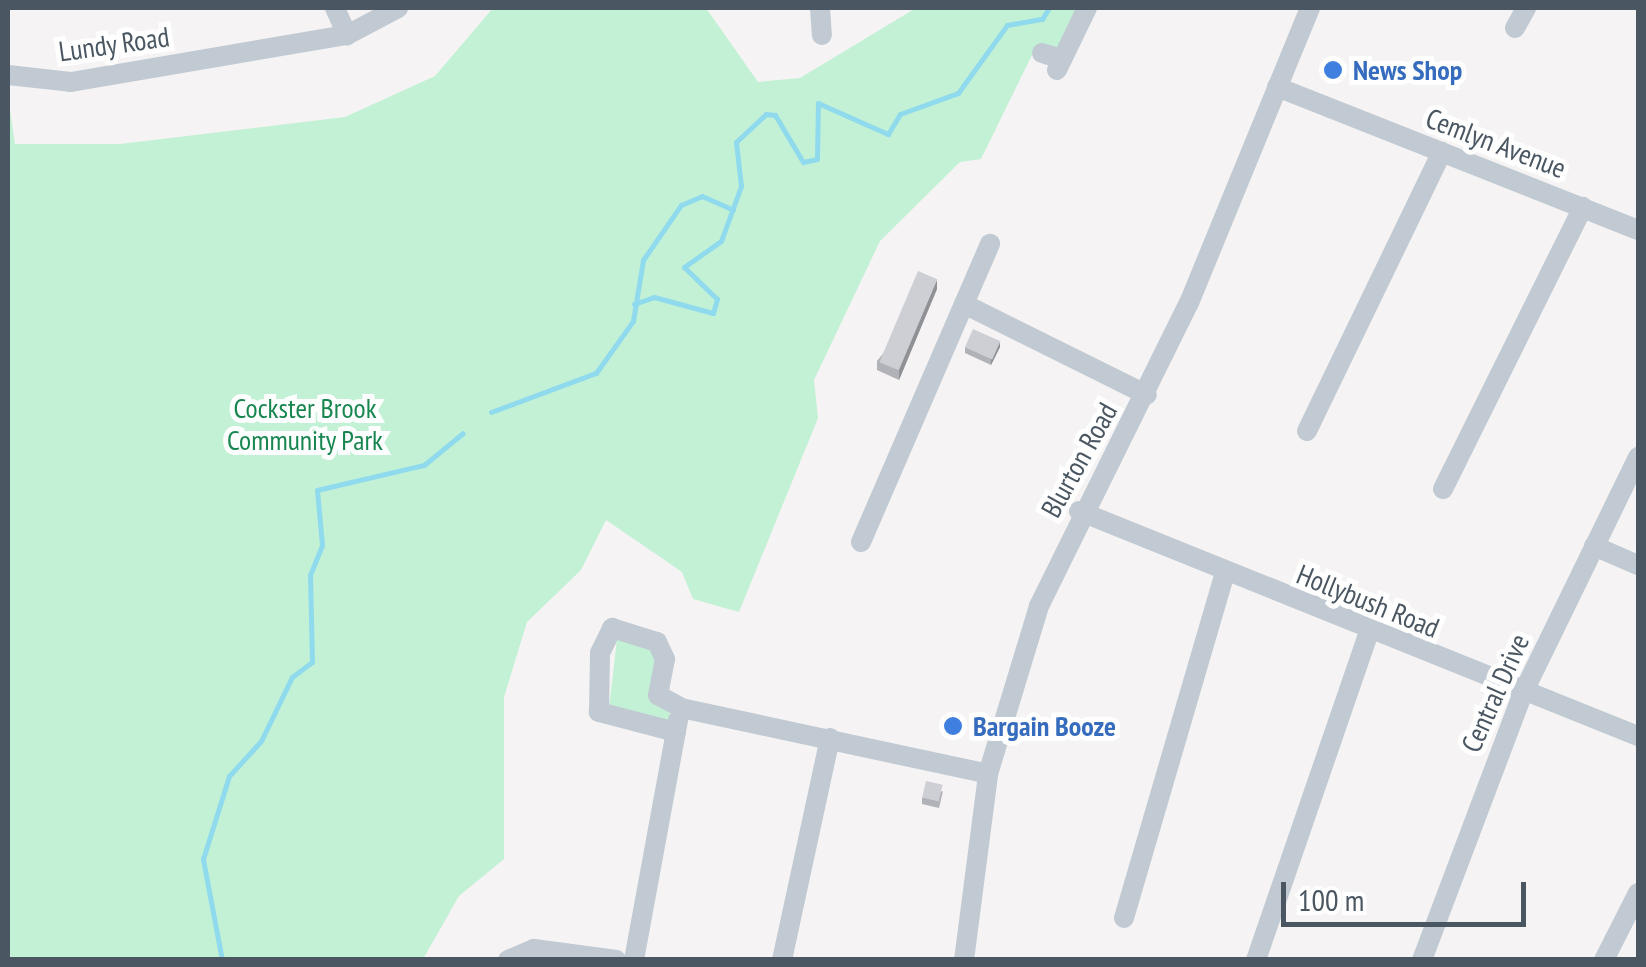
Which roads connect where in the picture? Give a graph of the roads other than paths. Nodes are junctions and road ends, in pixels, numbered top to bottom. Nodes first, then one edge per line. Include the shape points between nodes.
1 (335, 8) edge
2 (398, 8) edge
3 (1087, 8) edge
4 (1310, 8) edge
5 (1526, 8) edge
6 (1515, 28) dead end
7 (348, 35) junction
8 (1054, 61) dead end
9 (8, 75) edge
10 (1278, 86) junction
11 (1442, 152) junction
12 (1583, 207) junction
13 (1638, 230) edge
14 (990, 244) dead end
15 (964, 304) junction
16 (1147, 395) junction
17 (1306, 431) dead end
18 (1638, 457) edge
19 (1443, 489) dead end
20 (1079, 511) junction
21 (861, 542) dead end
22 (1594, 546) junction
23 (1638, 565) edge
24 (1225, 574) junction
25 (1369, 632) junction
26 (1522, 693) junction
27 (681, 708) junction
28 (676, 732) junction
29 (1638, 736) edge
30 (830, 738) junction
31 (988, 774) junction
32 (1638, 893) edge
33 (1124, 918) dead end
34 (508, 960) edge
35 (616, 960) edge
36 (634, 960) edge
37 (782, 960) edge
38 (964, 960) edge
39 (1256, 960) edge
40 (1422, 960) edge
41 (1604, 960) edge

1 - 7 street
2 - 7 street, Lundy Road
3 - 8 street
4 - 10 street, Blurton Road
5 - 6 street
7 - 9 street, Lundy Road via 71,82
10 - 11 street, Cemlyn Avenue
10 - 16 street, Blurton Road
11 - 12 street, Cemlyn Avenue
11 - 17 street
12 - 13 street, Cemlyn Avenue
12 - 19 street
14 - 15 street
15 - 16 street
15 - 21 street
16 - 20 street, Blurton Road
18 - 22 street, Central Drive
20 - 24 street, Hollybush Road
20 - 31 street, Blurton Road via 1015,673
22 - 23 street
22 - 26 street, Central Drive
24 - 25 street, Hollybush Road
24 - 33 street
25 - 26 street, Hollybush Road
25 - 39 street
26 - 29 street, Hollybush Road
26 - 40 street, Central Drive
27 - 28 street
27 - 28 street via 658,694 665,658 657,642 612,628 600,653 599,712
27 - 30 street
28 - 36 street
30 - 31 street
30 - 37 street
31 - 38 street, Blurton Road
32 - 41 street
34 - 35 street via 561,949

